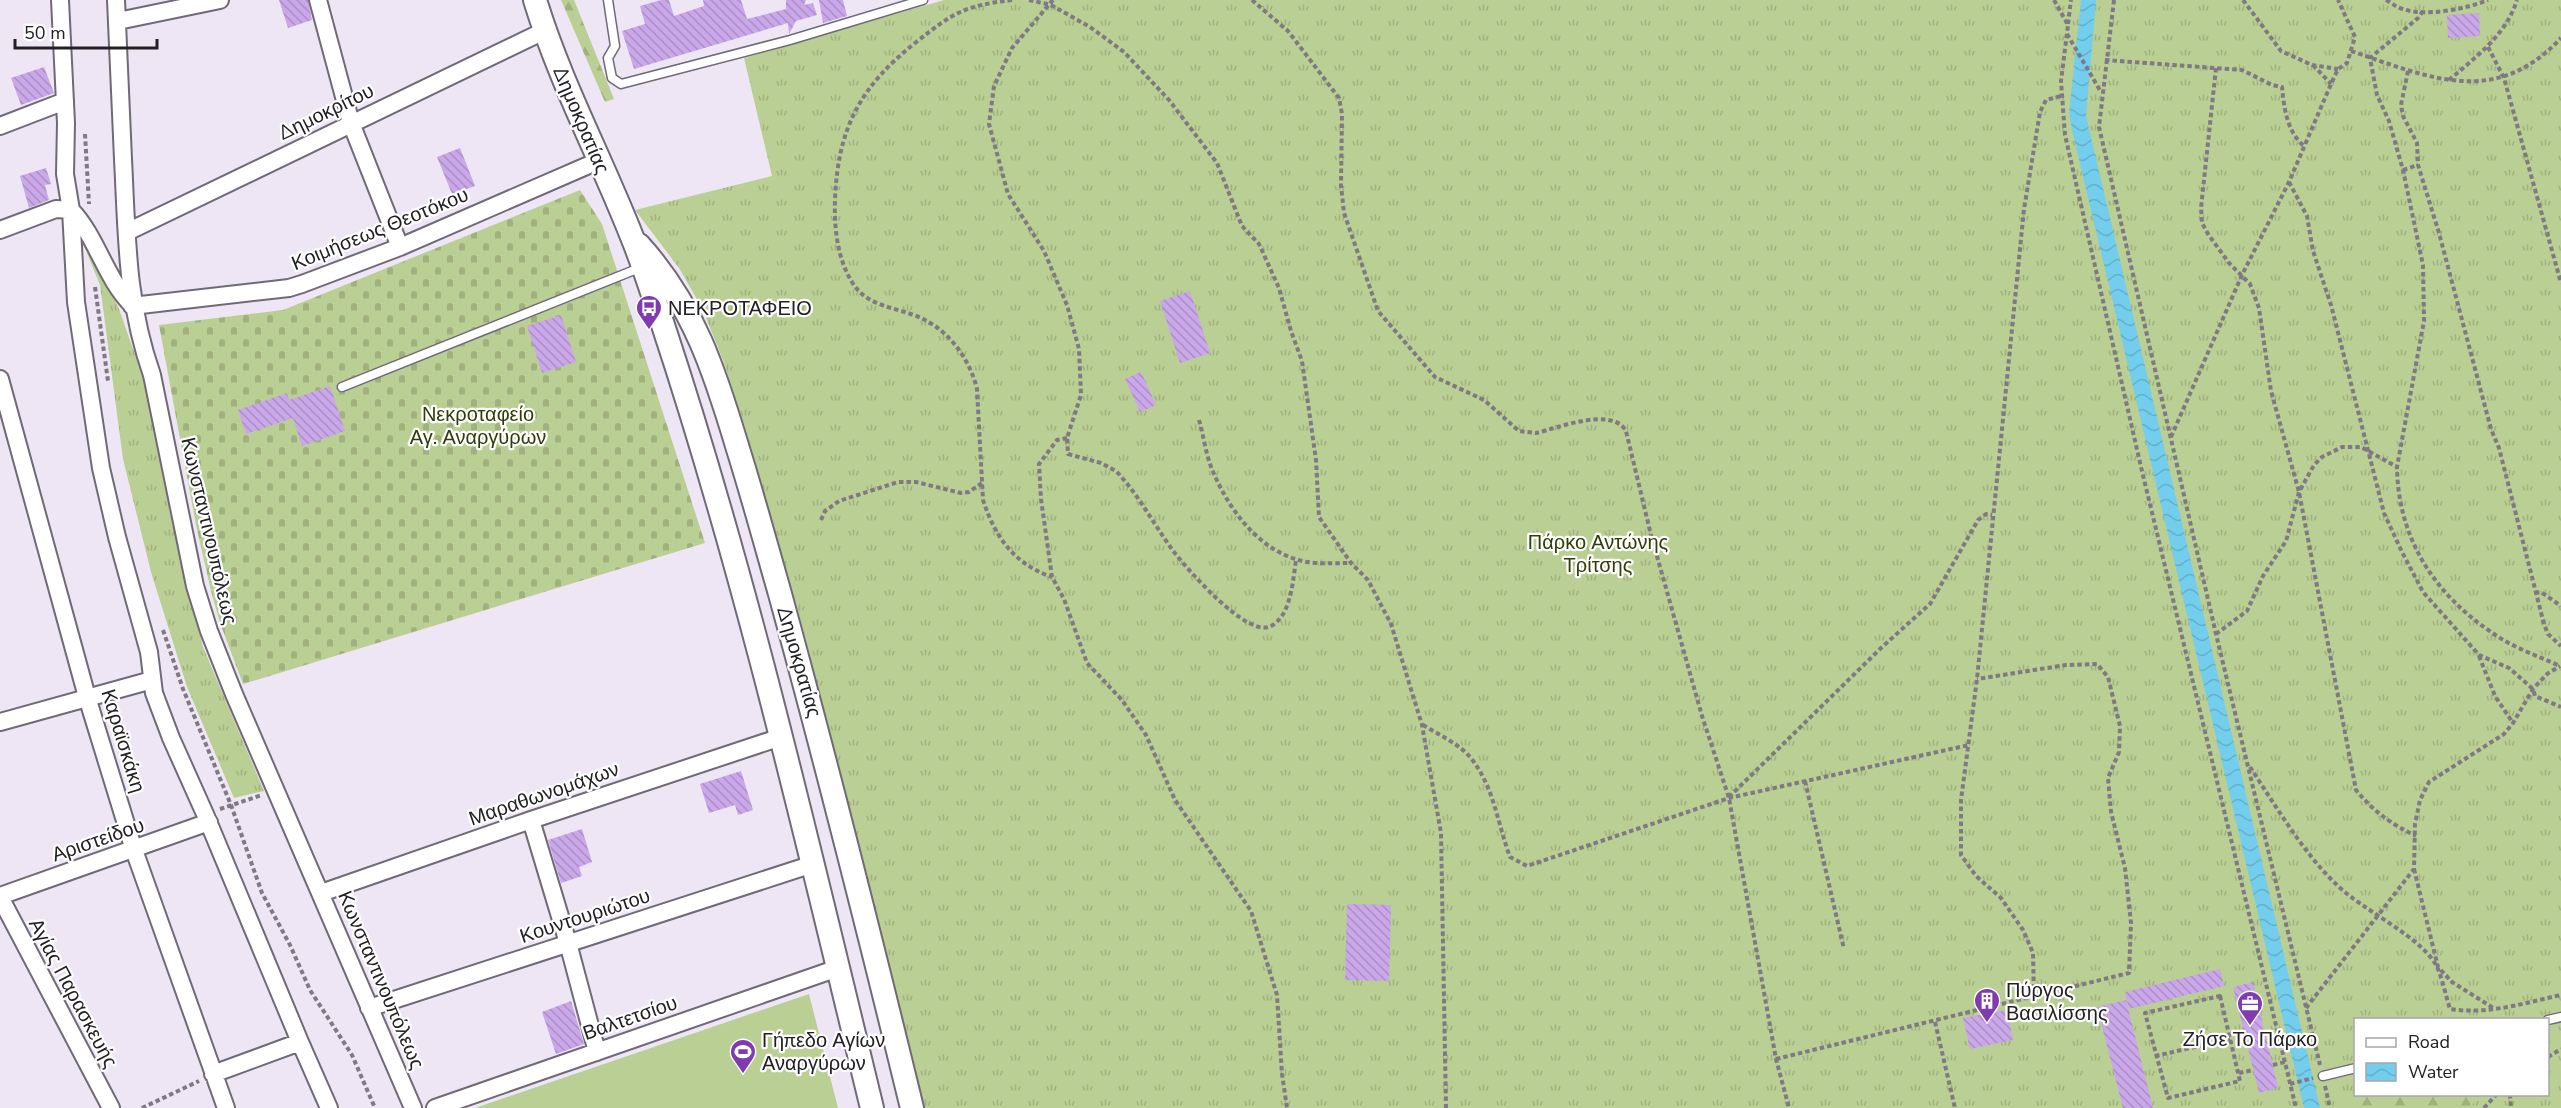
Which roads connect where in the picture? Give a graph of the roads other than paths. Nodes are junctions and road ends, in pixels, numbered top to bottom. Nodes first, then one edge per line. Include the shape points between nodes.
1 (60, 0) edge
2 (116, 0) edge
3 (220, 0) edge
4 (318, 0) edge
5 (535, 0) edge
6 (608, 0) edge
7 (923, 0) edge
8 (118, 21) junction
9 (544, 31) junction
10 (65, 101) junction
11 (351, 123) junction
12 (0, 126) edge
13 (598, 161) junction
14 (70, 210) junction
15 (0, 230) edge
16 (127, 232) junction
17 (632, 238) junction
18 (400, 247) junction
19 (642, 267) junction
20 (132, 306) junction
21 (0, 379) edge
22 (342, 387) dead end
23 (152, 680) junction
24 (87, 698) junction
25 (0, 722) edge
26 (781, 737) junction
27 (207, 818) junction
28 (531, 820) junction
29 (134, 850) junction
30 (813, 864) junction
31 (321, 893) junction
32 (0, 896) edge
33 (568, 943) junction
34 (838, 968) junction
35 (369, 1008) junction
36 (300, 1042) junction
37 (597, 1052) junction
38 (2354, 1068) edge
39 (213, 1074) junction
40 (2320, 1077) road end
41 (111, 1108) edge
42 (226, 1108) edge
43 (329, 1108) edge
44 (412, 1108) edge
45 (435, 1108) edge
46 (872, 1108) edge
47 (912, 1108) edge

1 - 10 street
2 - 8 street, Κωνσταντινουπόλεως
3 - 8 street
4 - 11 street
5 - 9 main road, Δημοκρατίας
6 - 7 lane via 615,46 609,53 610,69 612,78 621,84
8 - 16 street, Κωνσταντινουπόλεως
9 - 11 street, Δημοκρίτου
9 - 13 main road, Δημοκρατίας
10 - 12 street
10 - 14 street via 65,174
11 - 16 street, Δημοκρίτου
11 - 18 street
13 - 17 main road, Δημοκρατίας
13 - 18 street, Κοιμήσεως Θεοτόκου
14 - 15 street via 56,209
14 - 20 street via 87,230
14 - 23 street via 76,302 92,417 117,537 149,652
16 - 20 street, Κωνσταντινουπόλεως
17 - 19 main road, Δημοκρατίας
17 - 47 main road, Δημοκρατίας via 680,298 700,336 719,387 829,774
18 - 20 street, Κοιμήσεως Θεοτόκου via 289,288
19 - 22 lane
19 - 26 main road, Δημοκρατίας via 741,581
20 - 31 street, Κωνσταντινουπόλεως via 152,375 195,585 209,631
21 - 24 street, Καραϊσκάκη
23 - 24 street
23 - 27 street via 171,738
24 - 25 street
24 - 29 street, Καραϊσκάκη
26 - 28 street, Μαραθωνομάχων
26 - 30 main road, Δημοκρατίας
27 - 29 street, Αριστείδου
27 - 36 street
28 - 31 street, Μαραθωνομάχων
28 - 33 street
29 - 32 street, Αριστείδου
29 - 39 street, Καραϊσκάκη
30 - 33 street, Κουντουριώτου
30 - 34 main road, Δημοκρατίας
31 - 35 street, Κωνσταντινουπόλεως
32 - 41 street, Αγίας Παρασκευής
33 - 35 street, Κουντουριώτου
33 - 37 street
34 - 37 street, Βαλτετσίου
34 - 46 main road, Δημοκρατίας
35 - 44 street, Κωνσταντινουπόλεως
36 - 39 street
36 - 43 street
37 - 45 street, Βαλτετσίου
38 - 40 lane
39 - 42 street, Καραϊσκάκη

